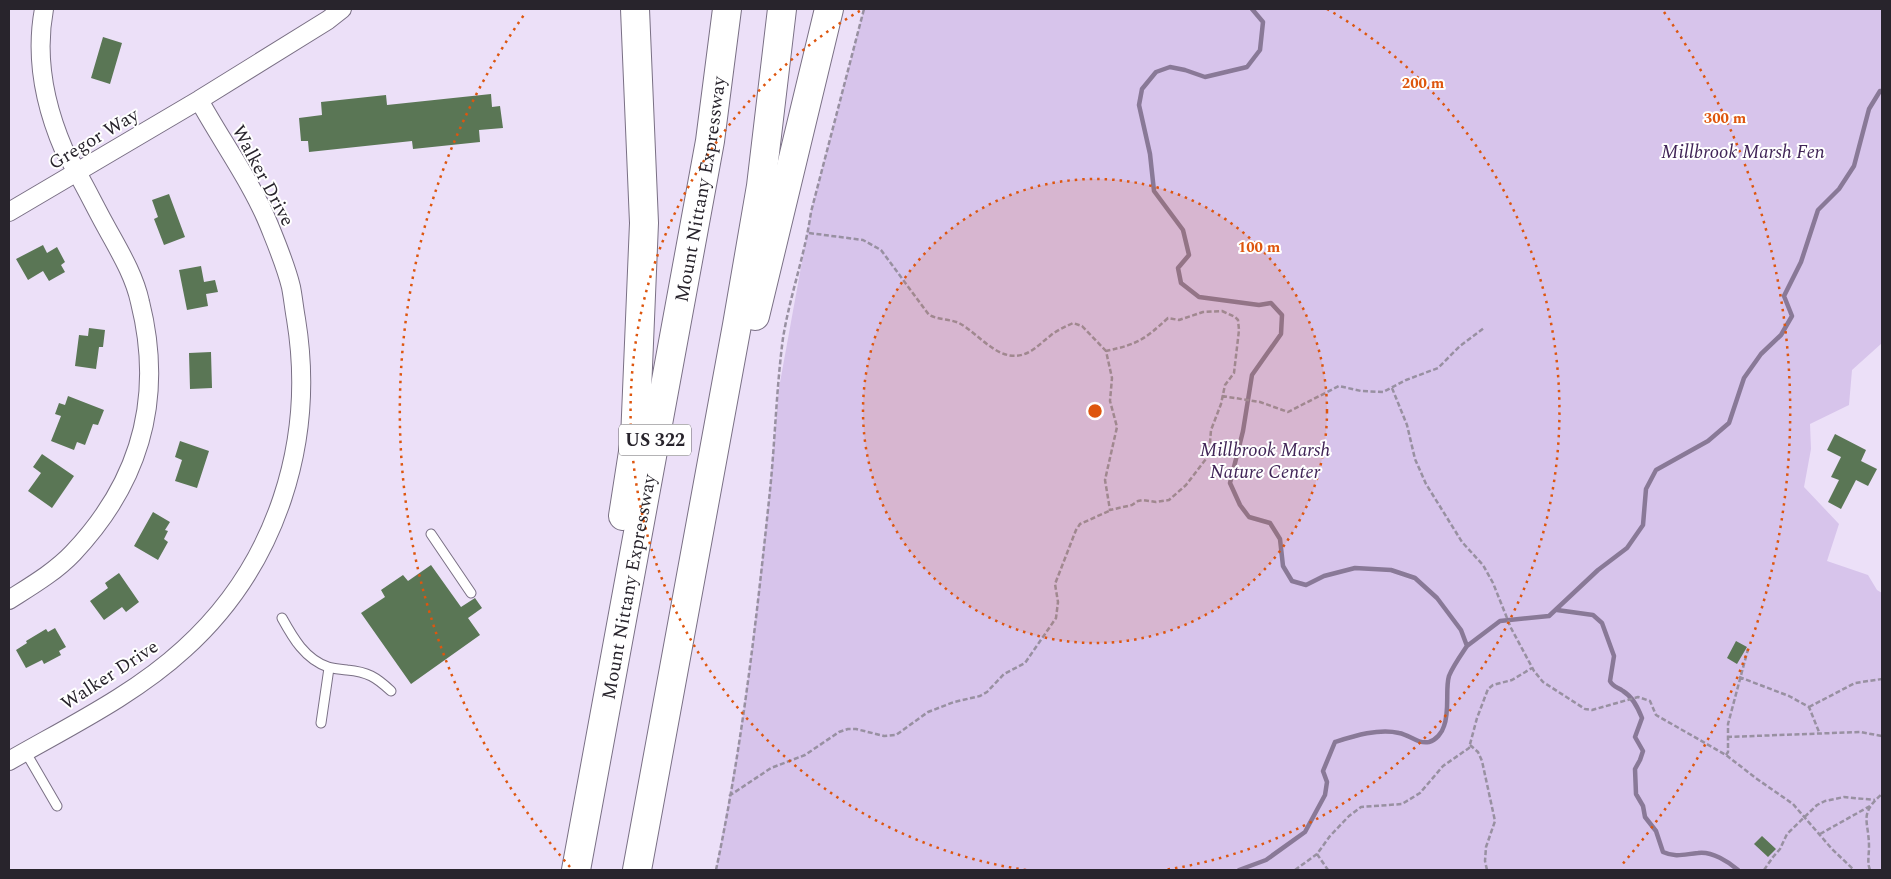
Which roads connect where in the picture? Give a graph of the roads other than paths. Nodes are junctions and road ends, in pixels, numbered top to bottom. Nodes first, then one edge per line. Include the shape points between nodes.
1 (44, 9) edge
2 (342, 9) edge
3 (635, 9) edge
4 (727, 9) edge
5 (782, 9) edge
6 (829, 9) edge
7 (199, 100) junction
8 (77, 172) junction
9 (9, 212) edge
10 (430, 534) dead end
11 (471, 593) dead end
12 (9, 600) edge
13 (282, 618) dead end
14 (329, 668) junction
15 (391, 691) dead end
16 (666, 712) junction
17 (321, 723) dead end
18 (25, 751) junction
19 (9, 761) edge
20 (57, 806) dead end
21 (564, 870) edge
22 (576, 870) edge
23 (637, 870) edge

1 - 8 street via 40,40 46,97 64,150
2 - 7 street
3 - 21 highway via 644,223 634,439 603,647
4 - 22 highway, Mount Nittany Expressway / US 322 via 710,141
5 - 16 highway, US 322 via 759,195
6 - 16 highway via 750,333 702,582
7 - 8 street, Gregor Way
7 - 18 street, Walker Drive via 268,224 291,286 301,348 302,396 297,446 285,494 260,551 232,596 205,629 152,676
8 - 9 street, Gregor Way
8 - 12 street via 128,268 140,301 149,347 150,394 144,430 132,464 96,527 72,554
10 - 11 lane
13 - 14 lane via 309,658
14 - 15 lane via 363,672
14 - 17 lane
16 - 23 highway, US 322
18 - 19 street, Walker Drive
18 - 20 lane

